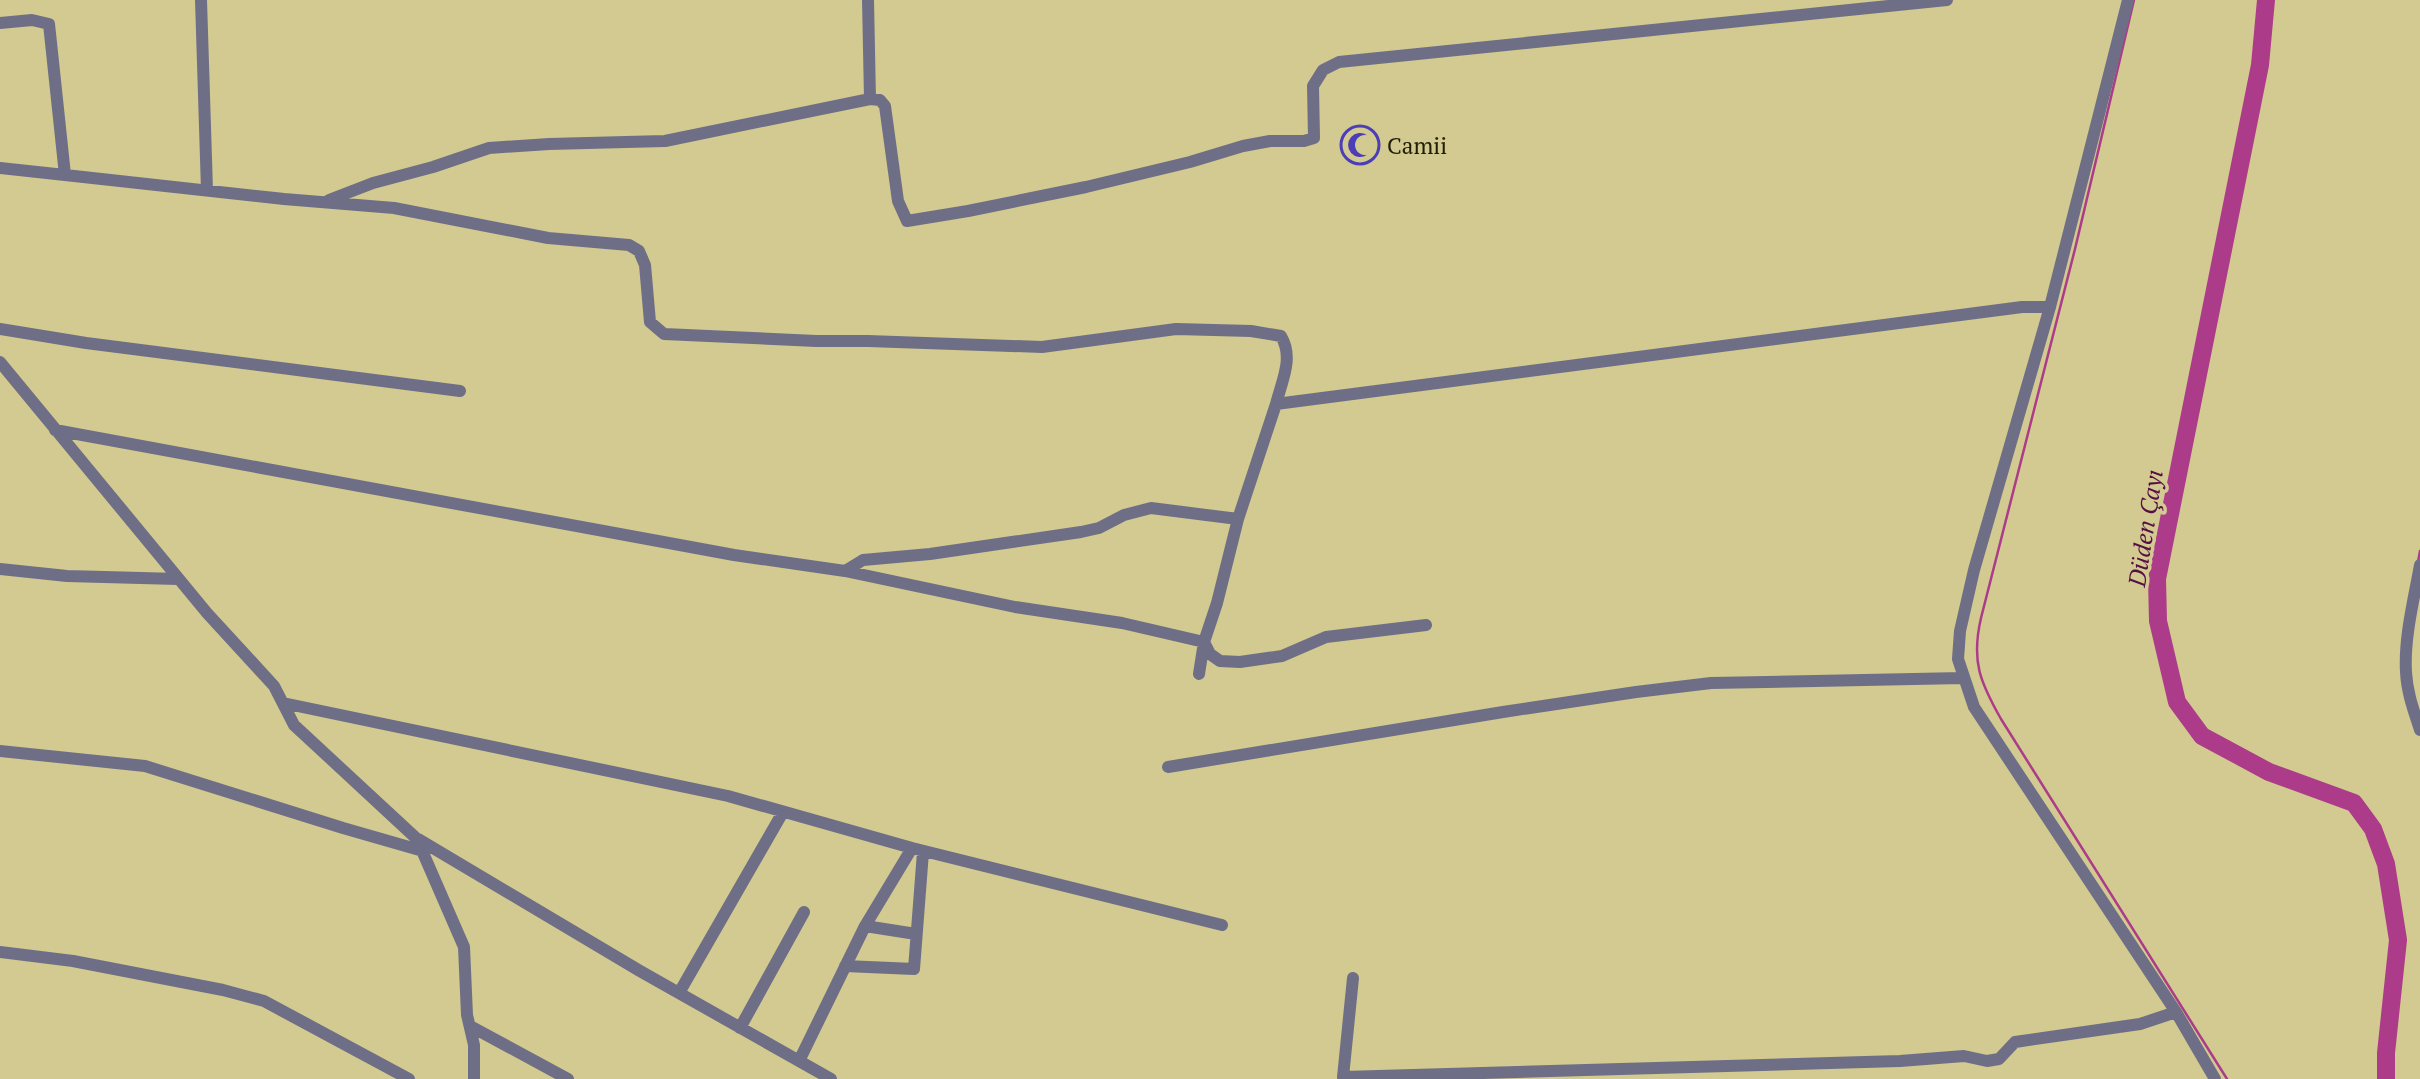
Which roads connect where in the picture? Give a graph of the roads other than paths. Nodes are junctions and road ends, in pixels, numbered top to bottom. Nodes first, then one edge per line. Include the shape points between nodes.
1 (201, 0) edge
2 (868, 0) edge
3 (1947, 0) edge
4 (2127, 0) edge
5 (0, 23) edge
6 (870, 99) junction
7 (0, 168) edge
8 (65, 175) junction
9 (207, 191) junction
10 (324, 202) junction
11 (2050, 307) junction
12 (0, 329) edge
13 (0, 362) edge
14 (460, 391) dead end
15 (1276, 404) junction
16 (55, 430) junction
17 (1238, 519) junction
18 (2420, 565) edge
19 (0, 569) edge
20 (845, 571) junction
21 (178, 579) junction
22 (1426, 625) dead end
23 (1204, 642) junction
24 (1199, 674) dead end
25 (1963, 678) junction
26 (283, 703) junction
27 (2420, 730) edge
28 (0, 751) edge
29 (1168, 767) dead end
30 (783, 812) junction
31 (420, 845) junction
32 (918, 850) junction
33 (804, 912) dead end
34 (1222, 925) dead end
35 (865, 926) junction
36 (916, 934) junction
37 (0, 952) edge
38 (845, 966) junction
39 (1353, 978) dead end
40 (679, 993) junction
41 (2176, 1012) junction
42 (470, 1026) junction
43 (740, 1028) junction
44 (799, 1061) junction
45 (1343, 1078) edge
46 (409, 1079) edge
47 (474, 1079) edge
48 (568, 1079) edge
49 (831, 1079) edge
50 (2215, 1079) edge

1 - 9 street
2 - 6 street
3 - 6 street via 1339,62 1323,70 1313,86 1314,138 1244,146 1086,187 907,221 898,201 885,106
4 - 11 street
5 - 8 street via 32,20 49,24
6 - 10 street via 665,141 489,148
7 - 8 street
8 - 9 street
9 - 10 street
10 - 15 street via 394,208 548,239 629,245 639,251 645,265 650,322 664,334 1030,347 1176,329 1281,336 1288,359
11 - 15 street
11 - 25 street via 1974,570 1959,640
12 - 14 street
13 - 16 street
15 - 17 street
16 - 20 street via 734,555
16 - 21 street
17 - 20 street via 1169,509 1139,510 1081,532 863,560
17 - 23 street
18 - 27 street via 2406,671
19 - 21 street
20 - 23 street
21 - 26 street via 274,686
22 - 23 street via 1326,638 1282,656 1240,662 1220,661
23 - 24 street
25 - 29 street via 1711,683
25 - 41 street via 1974,707
26 - 30 street via 714,793
26 - 31 street via 295,724
28 - 31 street via 145,766 343,828
30 - 32 street
30 - 40 street
31 - 40 street
31 - 42 street via 464,947
32 - 34 street
32 - 35 street
32 - 36 street
33 - 43 street
35 - 36 street
35 - 38 street
36 - 38 street via 914,969
37 - 46 street via 73,961 264,1001
38 - 44 street
39 - 45 street
40 - 43 street
41 - 45 street via 2140,1024 2015,1042 1999,1059 1987,1061 1964,1056
41 - 50 street
42 - 47 street
42 - 48 street
43 - 44 street
44 - 49 street

